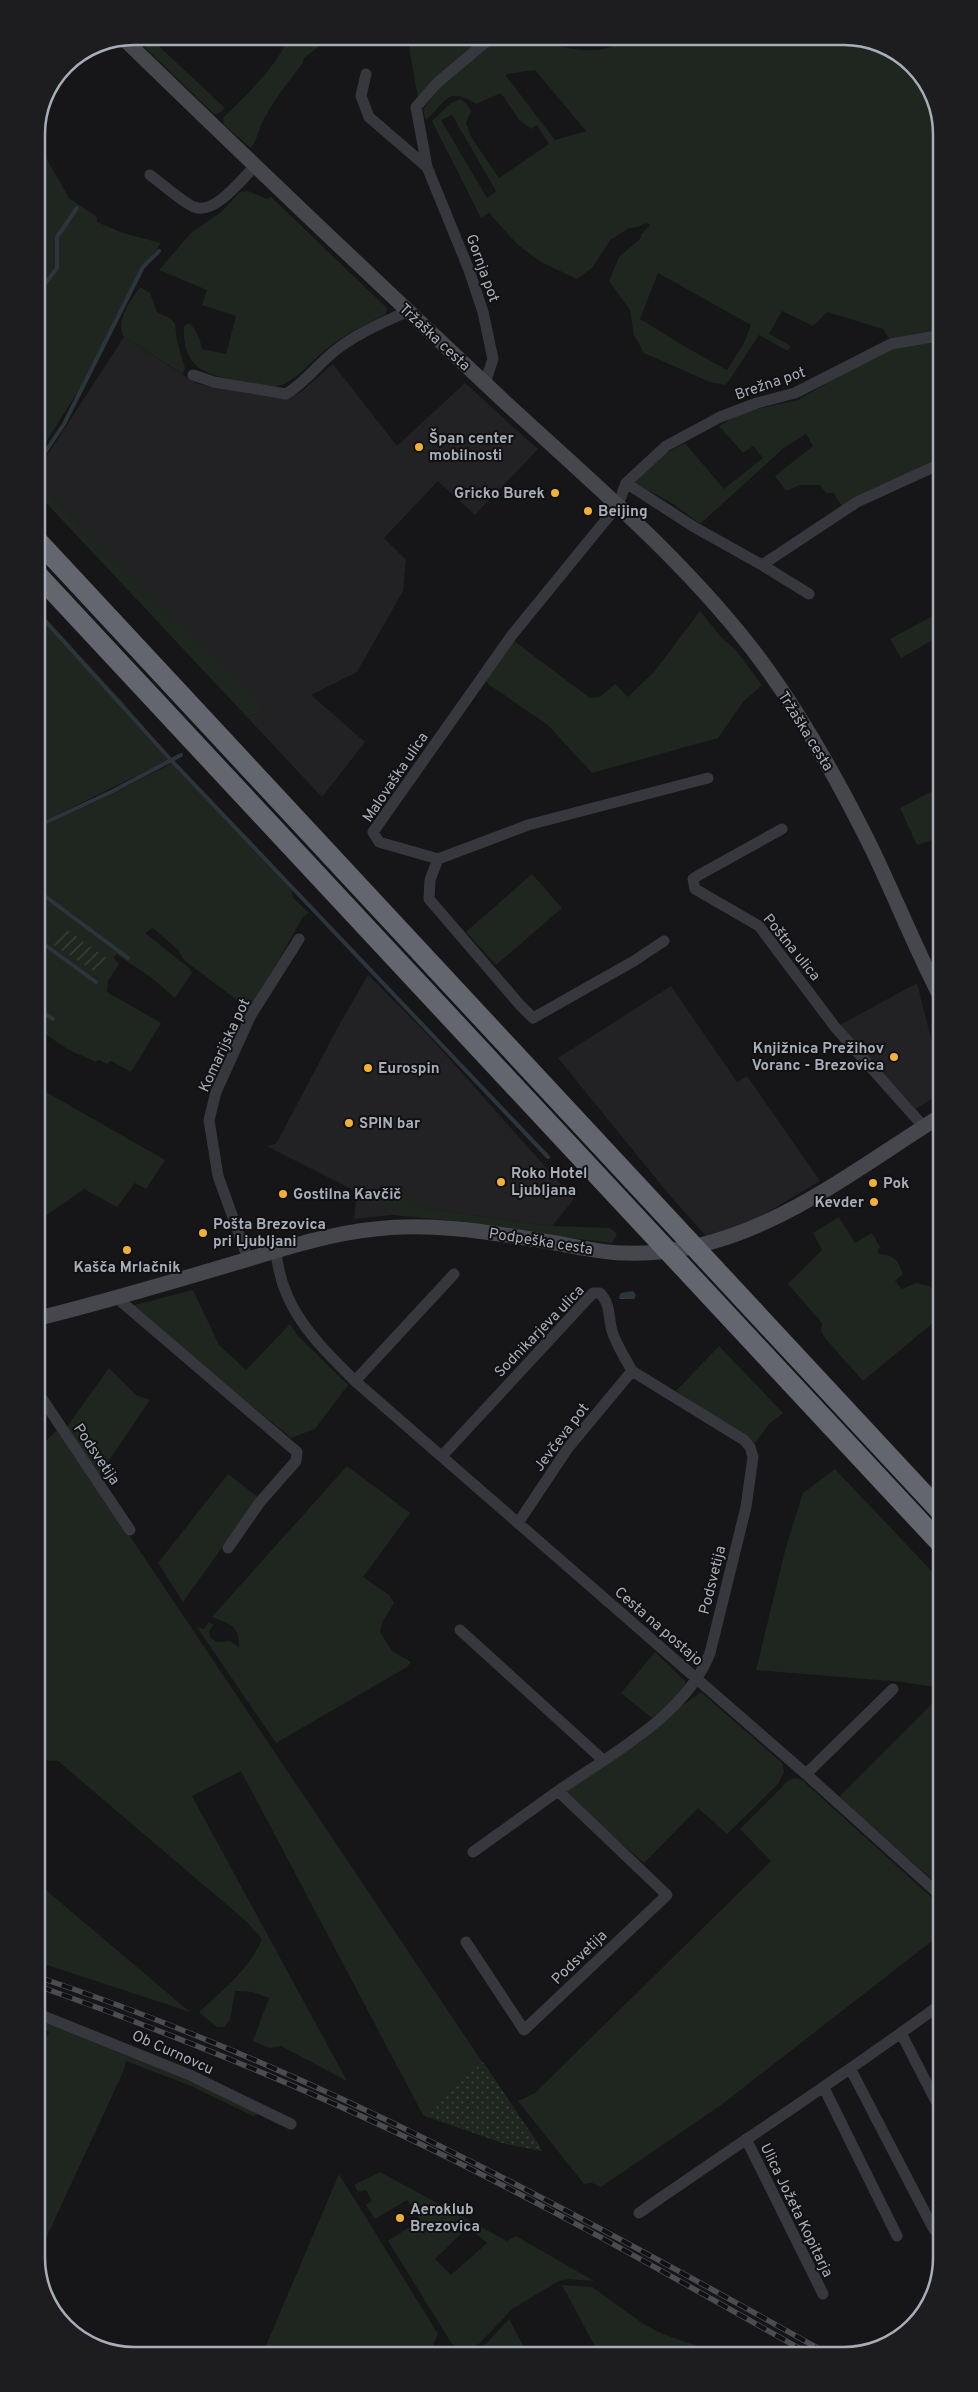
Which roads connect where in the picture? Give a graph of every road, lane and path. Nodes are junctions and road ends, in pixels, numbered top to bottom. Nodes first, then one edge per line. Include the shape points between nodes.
1 (130, 45) edge
2 (482, 45) edge
3 (366, 74) dead end
4 (255, 166) junction
5 (427, 167) junction
6 (150, 174) dead end
7 (408, 311) junction
8 (933, 337) edge
9 (193, 376) dead end
10 (485, 383) junction
11 (933, 468) edge
12 (626, 483) junction
13 (618, 505) junction
14 (45, 549) edge
15 (762, 565) junction
16 (45, 582) edge
17 (809, 594) dead end
18 (708, 778) dead end
19 (782, 829) dead end
20 (438, 859) junction
21 (299, 938) dead end
22 (664, 941) dead end
23 (933, 981) edge
24 (933, 1121) edge
25 (924, 1127) junction
26 (276, 1251) junction
27 (248, 1259) junction
28 (454, 1274) dead end
29 (117, 1298) junction
30 (45, 1316) edge
31 (632, 1371) junction
32 (355, 1381) junction
33 (45, 1403) edge
34 (442, 1456) junction
35 (933, 1503) edge
36 (518, 1523) junction
37 (130, 1530) dead end
38 (933, 1535) edge
39 (228, 1548) dead end
40 (460, 1630) dead end
41 (697, 1680) junction
42 (893, 1689) dead end
43 (603, 1760) junction
44 (806, 1774) junction
45 (558, 1791) junction
46 (473, 1852) dead end
47 (933, 1889) edge
48 (466, 1942) dead end
49 (933, 2010) edge
50 (45, 2017) edge
51 (901, 2033) junction
52 (850, 2070) junction
53 (824, 2088) junction
54 (933, 2095) edge
55 (291, 2124) dead end
56 (746, 2139) junction
57 (639, 2213) dead end
58 (933, 2228) edge
59 (897, 2236) dead end
60 (823, 2294) dead end

1 - 4 main road, Tržaška cesta
2 - 5 street, Gornja pot via 437,83 416,106
3 - 5 street, Gornja pot via 361,96 370,117
4 - 6 street via 218,203 205,208 194,207
4 - 7 main road, Tržaška cesta
5 - 10 street, Gornja pot via 483,312 493,359
7 - 9 street via 352,338 286,394
7 - 10 main road, Tržaška cesta
8 - 12 street, Brežna pot via 891,344 796,393 720,417 666,446
10 - 13 main road, Tržaška cesta
11 - 15 street via 857,502
12 - 13 street
12 - 15 street via 694,527
13 - 20 street, Malovaška ulica via 512,635 373,832 379,842
13 - 23 main road, Tržaška cesta via 720,610 761,661 800,718 846,798
14 - 35 highway
15 - 17 street
16 - 38 highway
18 - 20 street via 528,825
19 - 25 street, Poštna ulica via 693,879 695,889 759,926 835,1027
20 - 22 street via 430,880 429,899 534,1018
21 - 27 street, Komarijska pot via 251,1015 216,1092 209,1120 218,1176
24 - 25 main road, Podpeška cesta
25 - 26 main road, Podpeška cesta via 812,1198 754,1229 681,1251 624,1253 481,1232 405,1227 337,1234
26 - 27 main road, Podpeška cesta
26 - 32 street, Cesta na postajo via 281,1282 300,1322
27 - 29 main road, Podpeška cesta
28 - 32 street
29 - 30 main road, Podpeška cesta
29 - 39 street via 296,1452 296,1460 260,1502
31 - 34 street, Sodnikarjeva ulica via 612,1331 605,1298 600,1293 593,1293
31 - 36 street, Jevčeva pot via 568,1448
31 - 41 street, Podsvetija via 744,1440 753,1457 746,1507 710,1653
32 - 34 street, Cesta na postajo
33 - 37 street, Podsvetija
34 - 36 street, Cesta na postajo
36 - 41 street, Cesta na postajo
40 - 43 street
41 - 43 street, Podsvetija via 662,1716
41 - 44 street, Cesta na postajo
42 - 44 street
43 - 45 street, Podsvetija
44 - 47 street, Cesta na postajo
45 - 46 street, Podsvetija
45 - 48 street, Podsvetija via 666,1895 524,2030
49 - 51 street, Ulica Jožeta Kopitarja
50 - 55 street, Ob Curnovcu via 190,2075
51 - 52 street, Ulica Jožeta Kopitarja
51 - 54 street
52 - 53 street, Ulica Jožeta Kopitarja
52 - 58 street
53 - 56 street, Ulica Jožeta Kopitarja
53 - 59 street
56 - 57 street, Ulica Jožeta Kopitarja
56 - 60 street, Ulica Jožeta Kopitarja

